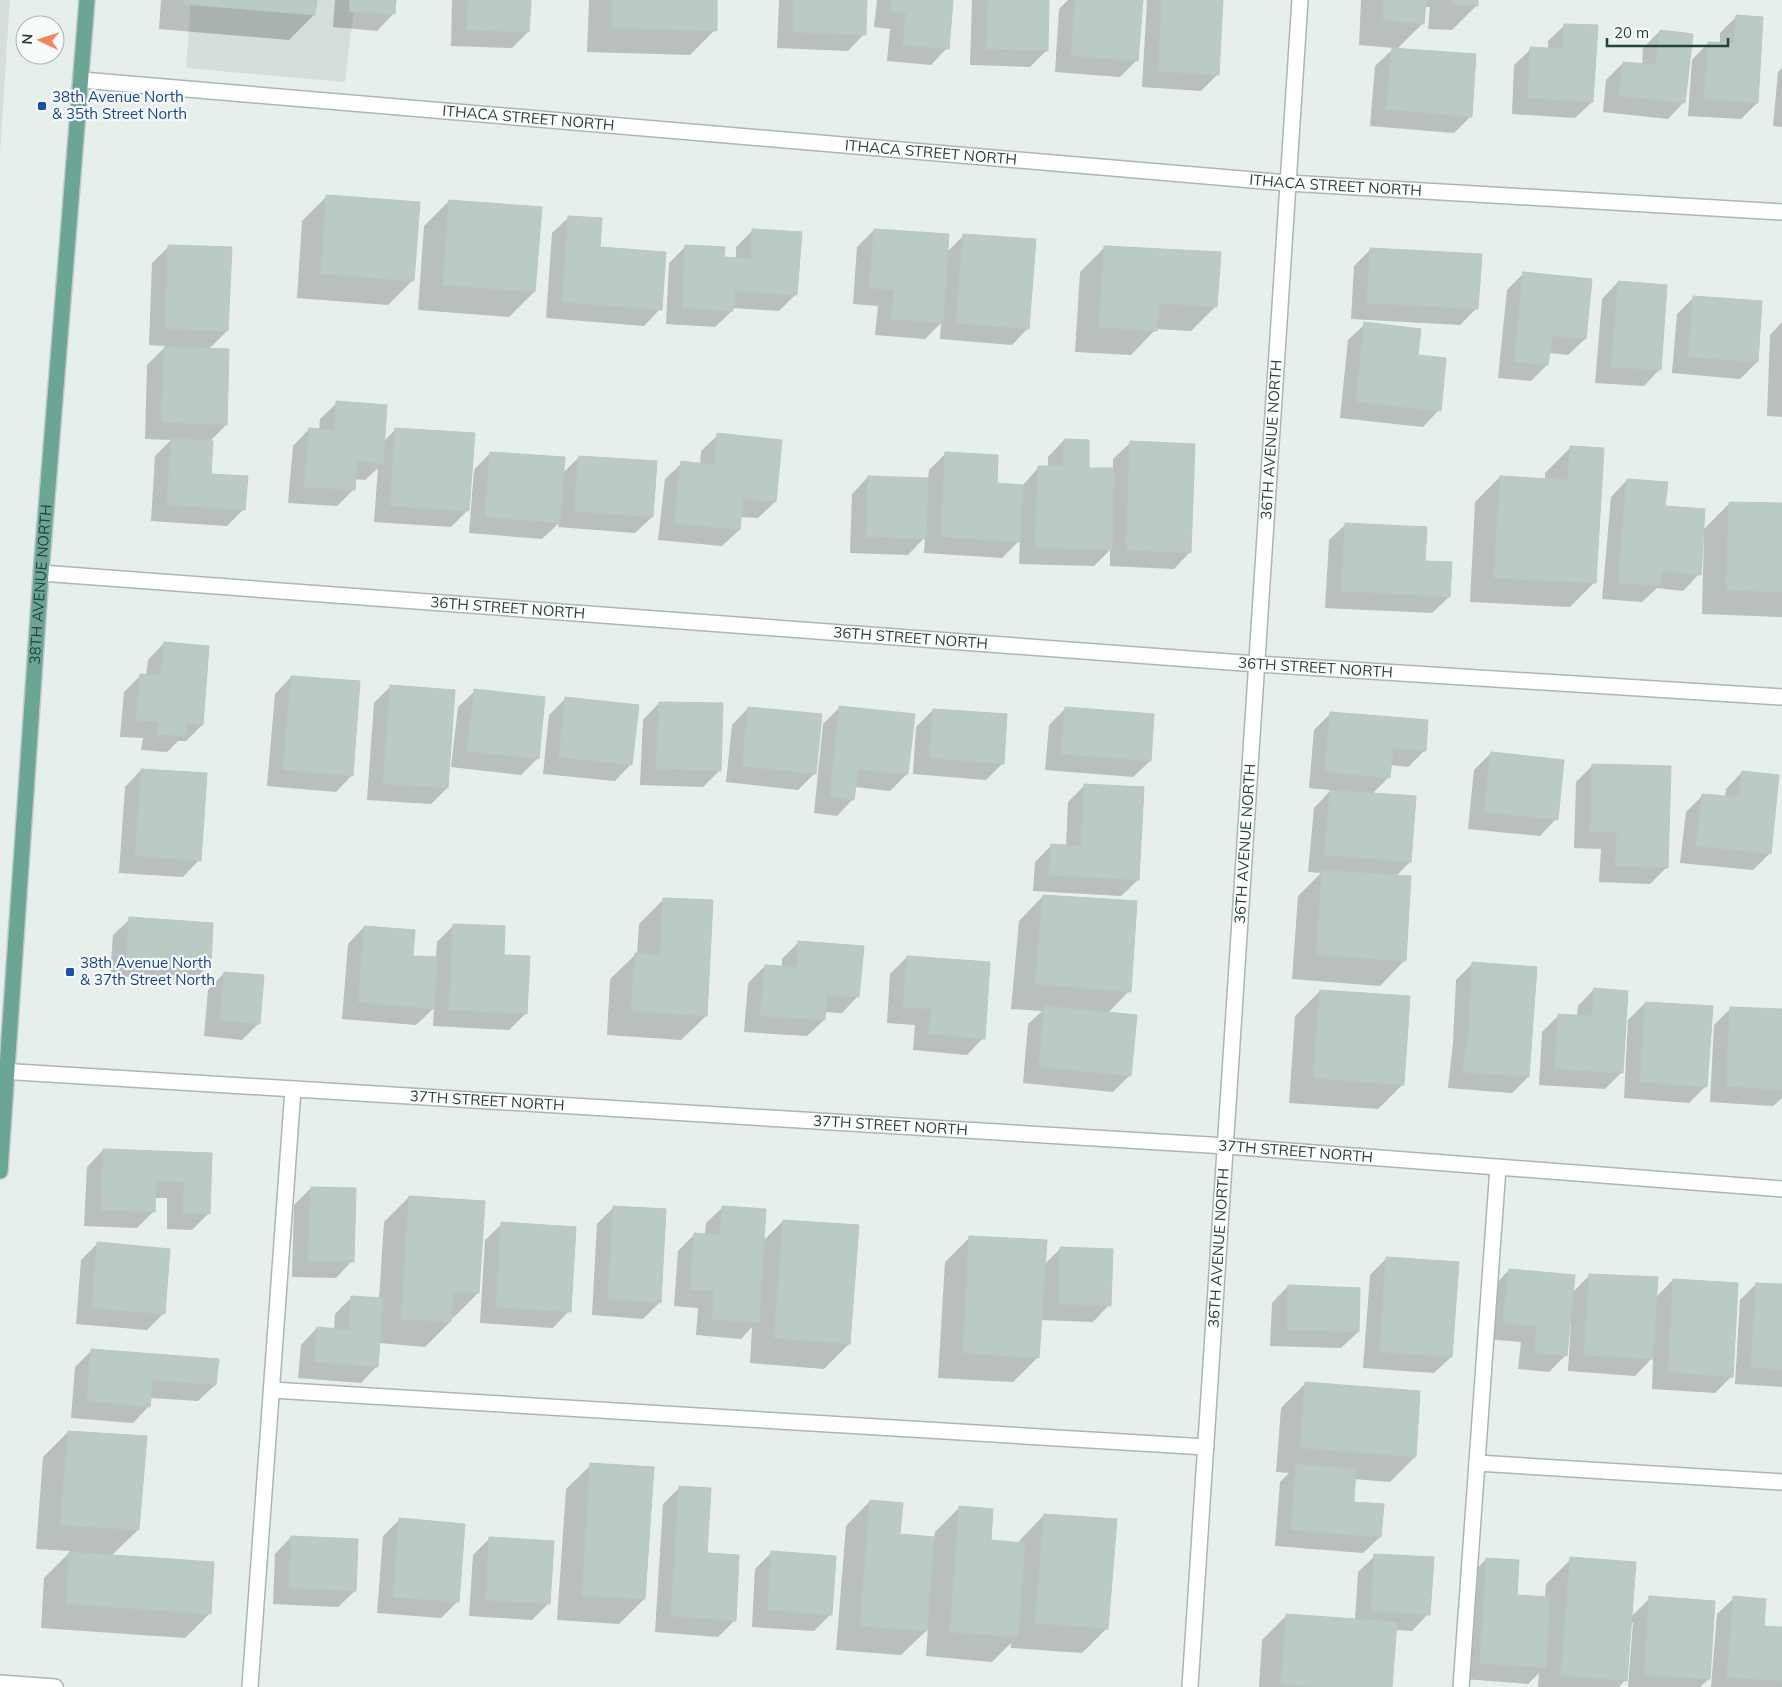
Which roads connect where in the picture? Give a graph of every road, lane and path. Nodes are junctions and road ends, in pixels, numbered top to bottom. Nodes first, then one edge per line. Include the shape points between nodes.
1 (87, 0) edge
2 (1300, 0) edge
3 (82, 80) junction
4 (1288, 183) junction
5 (1782, 212) edge
6 (40, 573) junction
7 (1257, 664) junction
8 (1782, 697) edge
9 (3, 1071) edge
10 (293, 1089) junction
11 (1226, 1146) junction
12 (1498, 1167) junction
13 (0, 1171) edge
14 (1782, 1189) edge
15 (272, 1390) junction
16 (1206, 1447) junction
17 (1477, 1463) junction
18 (1782, 1482) edge
19 (0, 1684) edge
20 (55, 1687) edge
21 (250, 1687) edge
22 (1190, 1687) edge
23 (1461, 1687) edge

1 - 3 main road, 38TH AVENUE NORTH
2 - 4 street, 36TH AVENUE NORTH
3 - 4 street, ITHACA STREET NORTH
3 - 6 main road, 38TH AVENUE NORTH
4 - 5 street, ITHACA STREET NORTH
4 - 7 street, 36TH AVENUE NORTH
6 - 7 street, 36TH STREET NORTH
6 - 9 main road, 38TH AVENUE NORTH
7 - 8 street, 36TH STREET NORTH
7 - 11 street, 36TH AVENUE NORTH
9 - 10 street, 37TH STREET NORTH
9 - 13 main road, 38TH AVENUE NORTH
10 - 11 street, 37TH STREET NORTH
10 - 15 street
11 - 12 street, 37TH STREET NORTH
11 - 16 street, 36TH AVENUE NORTH
12 - 14 street, 37TH STREET NORTH
12 - 17 street
15 - 16 street
15 - 21 street
16 - 22 street, 36TH AVENUE NORTH
17 - 18 street
17 - 23 street
19 - 20 street

